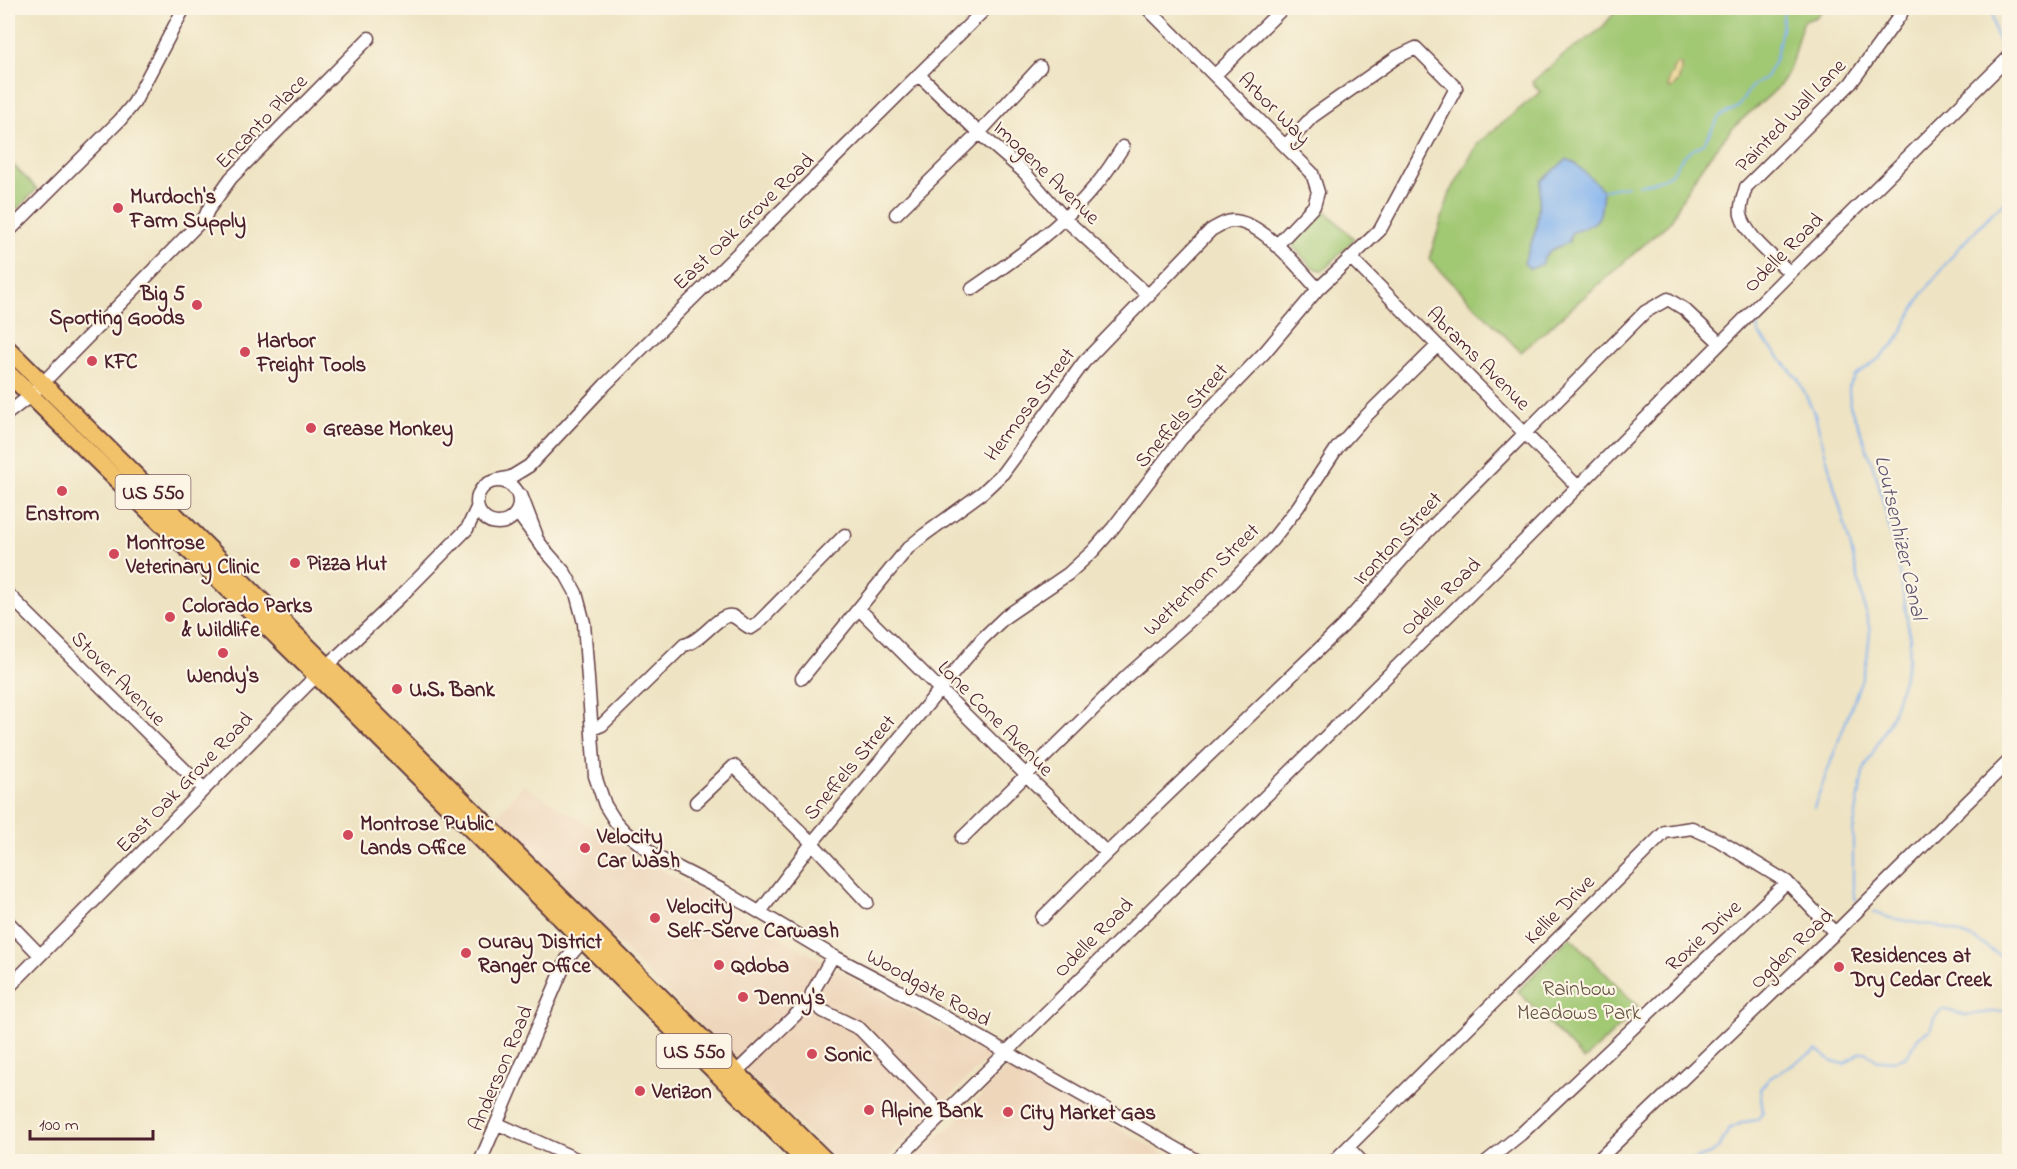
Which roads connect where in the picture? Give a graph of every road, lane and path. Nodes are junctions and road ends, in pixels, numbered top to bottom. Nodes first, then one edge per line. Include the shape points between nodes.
1 (184, 8) edge
2 (987, 8) edge
3 (1147, 8) edge
4 (1283, 8) edge
5 (1901, 14) dead end
6 (369, 38) dead end
7 (2010, 56) edge
8 (1040, 67) dead end
9 (919, 75) junction
10 (1215, 75) junction
11 (979, 133) junction
12 (1285, 146) junction
13 (1123, 147) dead end
14 (896, 214) dead end
15 (1065, 219) junction
16 (8, 232) edge
17 (1276, 246) junction
18 (1351, 258) junction
19 (1790, 273) junction
20 (972, 289) dead end
21 (1318, 289) junction
22 (1149, 296) junction
23 (1720, 343) junction
24 (1437, 345) junction
25 (8, 349) edge
26 (8, 374) edge
27 (42, 383) junction
28 (30, 396) junction
29 (8, 413) edge
30 (1525, 431) junction
31 (529, 466) junction
32 (497, 480) junction
33 (1578, 486) junction
34 (518, 488) junction
35 (477, 508) junction
36 (517, 512) junction
37 (489, 522) junction
38 (506, 522) junction
39 (467, 529) junction
40 (845, 536) dead end
41 (540, 544) junction
42 (8, 594) edge
43 (859, 609) junction
44 (322, 671) junction
45 (802, 678) dead end
46 (940, 690) junction
47 (592, 729) junction
48 (2010, 760) edge
49 (1026, 776) junction
50 (204, 789) junction
51 (696, 802) dead end
52 (962, 838) dead end
53 (812, 843) junction
54 (1107, 852) junction
55 (1787, 882) junction
56 (867, 902) dead end
57 (760, 912) junction
58 (1042, 918) dead end
59 (8, 922) edge
60 (1835, 933) junction
61 (588, 935) junction
62 (40, 955) junction
63 (833, 956) junction
64 (8, 988) edge
65 (810, 1001) junction
66 (1006, 1053) junction
67 (731, 1077) junction
68 (943, 1115) junction
69 (498, 1124) junction
70 (1348, 1147) junction
71 (480, 1161) edge
72 (583, 1161) edge
73 (806, 1161) edge
74 (827, 1161) edge
75 (895, 1161) edge
76 (1200, 1161) edge
77 (1334, 1161) edge
78 (1362, 1161) edge
79 (1486, 1161) edge
80 (1596, 1161) edge

1 - 16 street via 134,103
2 - 9 street, East Oak Grove Road
3 - 10 street, Arbor Way
4 - 10 street
5 - 19 street, Painted Wall Lane via 1851,83 1746,187 1740,213 1751,235
6 - 27 street, Encanto Place via 231,178 205,217
7 - 19 street, Odelle Road
8 - 11 street
9 - 11 street, Imogene Avenue
9 - 31 street, East Oak Grove Road via 629,361
10 - 12 street, Arbor Way
11 - 14 street
11 - 15 street, Imogene Avenue via 1024,172
12 - 17 street, Arbor Way via 1312,173 1318,192 1314,206
12 - 18 street, Sneffels Street via 1313,116 1416,48 1456,88 1380,230
13 - 15 street
15 - 20 street via 1025,253
15 - 22 street, Imogene Avenue
17 - 21 street
17 - 22 street, Hermosa Street via 1259,230 1230,221 1211,230
18 - 21 street, Sneffels Street
18 - 24 street, Abrams Avenue
19 - 23 street, Odelle Road
21 - 46 street, Sneffels Street via 1265,352 1180,439 1093,551 1068,574 1005,617
22 - 43 street, Hermosa Street via 1084,362 1003,473 908,548
23 - 30 street, Ironton Street via 1668,299 1645,312
23 - 33 street, Odelle Road
24 - 30 street, Abrams Avenue
24 - 49 street, Wetterhorn Street via 1337,448 1272,540
25 - 27 highway, US 550
26 - 28 highway, US 550
27 - 28 street, Encanto Place
27 - 44 highway, US 550
28 - 29 street, Encanto Place
28 - 44 highway, US 550
30 - 33 street, Abrams Avenue
30 - 54 street, Ironton Street via 1421,538 1343,626
31 - 32 street, East Oak Grove Road
31 - 34 street, East Oak Grove Road
32 - 34 street
32 - 35 street via 478,493
33 - 66 street, Odelle Road
34 - 36 street
34 - 41 street, Woodgate Road
35 - 37 street
35 - 39 street, East Oak Grove Road
36 - 38 street
36 - 41 street, Woodgate Road
37 - 38 street
37 - 39 street, East Oak Grove Road
38 - 41 street, Woodgate Road
39 - 44 street, East Oak Grove Road
40 - 47 street via 752,628 735,617 720,619 692,644 684,645 602,725
41 - 47 street, Woodgate Road via 576,593 584,622
42 - 50 street, Stover Avenue
43 - 45 street, Hermosa Street
43 - 46 street, Lone Cone Avenue
44 - 50 street, East Oak Grove Road
44 - 61 highway, US 550
46 - 49 street, Lone Cone Avenue
46 - 53 street, Sneffels Street
47 - 57 street, Woodgate Road via 599,790 609,812 625,832 657,857
48 - 60 street, Ogden Road
49 - 52 street, Wetterhorn Street
49 - 54 street, Lone Cone Avenue
50 - 62 street, East Oak Grove Road
51 - 53 street via 734,766
53 - 56 street
53 - 57 street, Sneffels Street
54 - 58 street, Ironton Street
55 - 60 street, Kellie Drive
55 - 70 street, Kellie Drive via 1692,828 1665,831
55 - 79 street, Roxie Drive via 1521,1134
57 - 63 street, Woodgate Road
59 - 62 street
60 - 80 street, Ogden Road
61 - 67 highway, US 550
61 - 69 street, Anderson Road via 567,959
62 - 64 street, East Oak Grove Road
63 - 65 street
63 - 66 street, Woodgate Road
65 - 67 street
65 - 68 street via 860,1029
66 - 68 street, Odelle Road
66 - 76 street, Woodgate Road
67 - 73 highway, US 550
67 - 74 highway, US 550
68 - 75 street, Odelle Road
69 - 71 street, Anderson Road
69 - 72 street
70 - 77 street, Kellie Drive
70 - 78 street

